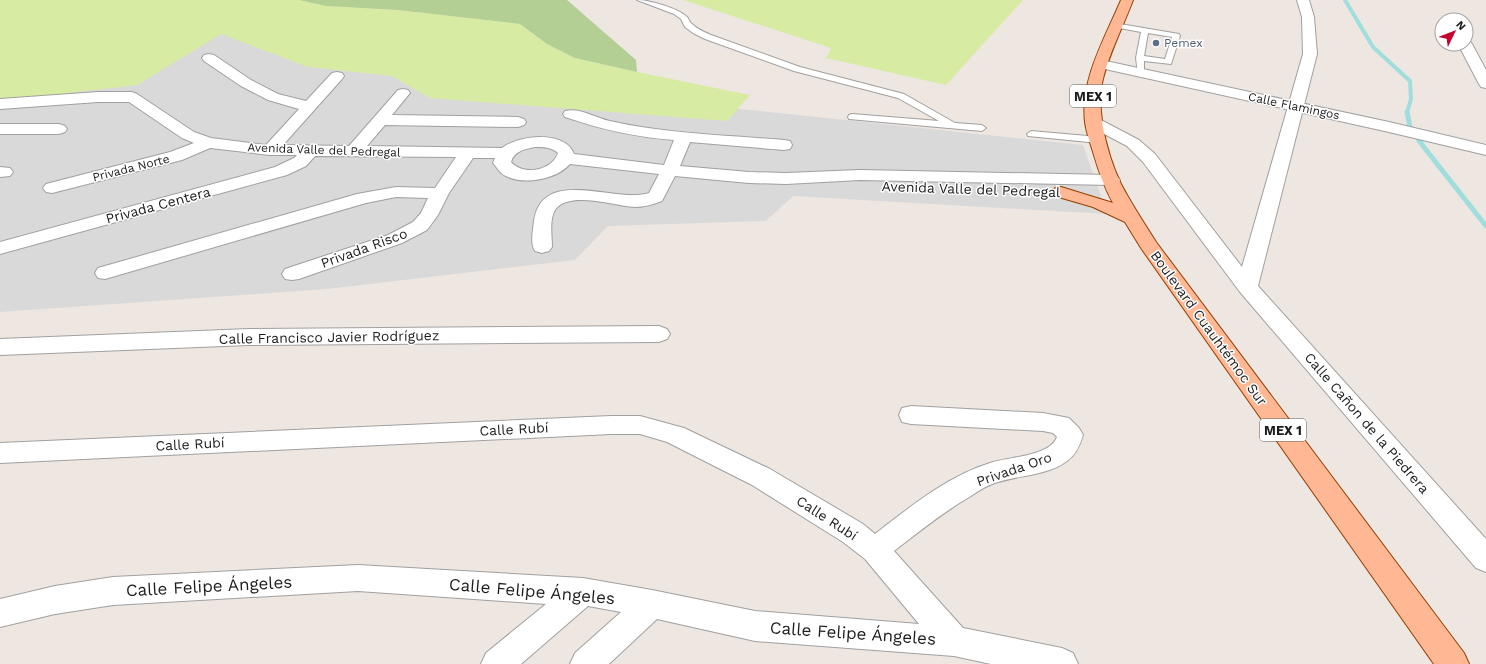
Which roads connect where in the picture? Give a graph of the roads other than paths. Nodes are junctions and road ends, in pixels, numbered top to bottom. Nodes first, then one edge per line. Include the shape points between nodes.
1 (640, 0) edge
2 (1127, 0) edge
3 (1303, 0) edge
4 (1117, 25) junction
5 (1144, 30) junction
6 (1469, 52) edge
7 (209, 58) dead end
8 (1101, 64) junction
9 (1140, 65) junction
10 (337, 76) dead end
11 (1486, 84) edge
12 (403, 93) dead end
13 (0, 104) edge
14 (1295, 106) junction
15 (309, 107) junction
16 (571, 114) dead end
17 (852, 117) dead end
18 (380, 120) junction
19 (518, 122) dead end
20 (1093, 122) junction
21 (953, 125) junction
22 (982, 128) dead end
23 (0, 129) edge
24 (59, 129) dead end
25 (1031, 134) dead end
26 (684, 137) junction
27 (1099, 140) junction
28 (208, 142) junction
29 (784, 145) dead end
30 (270, 150) junction
31 (1486, 150) edge
32 (310, 151) junction
33 (354, 151) junction
34 (468, 153) junction
35 (505, 153) junction
36 (566, 158) junction
37 (670, 170) junction
38 (940, 182) junction
39 (1114, 187) junction
40 (52, 188) dead end
41 (1061, 192) junction
42 (440, 193) junction
43 (1132, 218) junction
44 (542, 247) dead end
45 (0, 248) edge
46 (105, 273) dead end
47 (292, 274) dead end
48 (1248, 287) junction
49 (659, 334) dead end
50 (0, 347) edge
51 (911, 415) dead end
52 (0, 453) edge
53 (875, 550) junction
54 (1486, 559) edge
55 (583, 592) junction
56 (652, 604) junction
57 (0, 613) edge
58 (954, 641) junction
59 (497, 664) edge
60 (586, 664) edge
61 (1062, 664) edge
62 (1453, 664) edge

1 - 21 lane via 676,13 684,18 688,25 708,38 797,68 901,96
2 - 4 main road, Boulevard Cuauhtémoc Sur / MEX 1
3 - 14 street via 1308,17 1310,54
4 - 5 lane
4 - 8 main road, Boulevard Cuauhtémoc Sur / MEX 1
5 - 9 lane
5 - 9 lane via 1176,36 1168,62
6 - 11 street
7 - 15 street via 246,83 273,97
8 - 9 street, Calle Flamingos
8 - 20 main road, Boulevard Cuauhtémoc Sur / MEX 1 via 1093,97
9 - 14 street, Calle Flamingos
10 - 15 street
12 - 18 street
13 - 28 street, Avenida Valle del Pedregal via 132,97 188,135
14 - 31 street, Calle Flamingos
14 - 48 street
15 - 30 street
16 - 26 street via 638,132
17 - 21 lane
18 - 19 street
18 - 33 street
20 - 27 main road, Boulevard Cuauhtémoc Sur / MEX 1
20 - 48 street, Calle Cañon de la Piedrera via 1133,142 1149,158
21 - 22 lane
23 - 24 street
25 - 27 lane
26 - 29 street
26 - 37 street
27 - 39 main road, Boulevard Cuauhtémoc Sur / MEX 1
28 - 30 street, Avenida Valle del Pedregal
28 - 40 street, Privada Norte via 176,156
30 - 32 street, Avenida Valle del Pedregal
32 - 33 street, Avenida Valle del Pedregal
32 - 45 street, Privada Centera via 300,162 281,171
33 - 34 street, Avenida Valle del Pedregal
34 - 35 street, Avenida Valle del Pedregal
34 - 42 street, Privada Risco
35 - 36 street via 522,144 544,142 558,145 563,149
35 - 36 street via 502,163 504,167 524,175 551,170
36 - 37 street, Avenida Valle del Pedregal
37 - 38 street, Avenida Valle del Pedregal via 750,177 826,179 858,186
37 - 44 street via 656,197 644,201 573,195 559,200 548,208 544,218
38 - 39 street, Avenida Valle del Pedregal
38 - 41 street, Avenida Valle del Pedregal
39 - 41 street, Avenida Valle del Pedregal
39 - 43 main road, Boulevard Cuauhtémoc Sur / MEX 1
41 - 43 main road via 1103,204
42 - 46 street via 396,192 363,198
42 - 47 street, Privada Risco via 420,226 395,239
43 - 62 main road, Boulevard Cuauhtémoc Sur / MEX 1 via 1148,244
48 - 54 street, Calle Cañon de la Piedrera
49 - 50 street, Calle Francisco Javier Rodríguez via 249,337
51 - 53 street, Privada Oro via 1043,422 1060,425 1070,435 1066,446 1057,455 1041,462 985,476 935,503
52 - 53 street, Calle Rubí via 611,424 640,425 675,435 761,477 853,533
53 - 58 street, Calle Rubí
55 - 56 street, Calle Felipe Ángeles
55 - 57 street, Calle Felipe Ángeles via 358,578 113,592 55,600
55 - 59 street
56 - 58 street, Calle Felipe Ángeles via 755,626
56 - 60 street
58 - 61 street, Calle Felipe Ángeles

